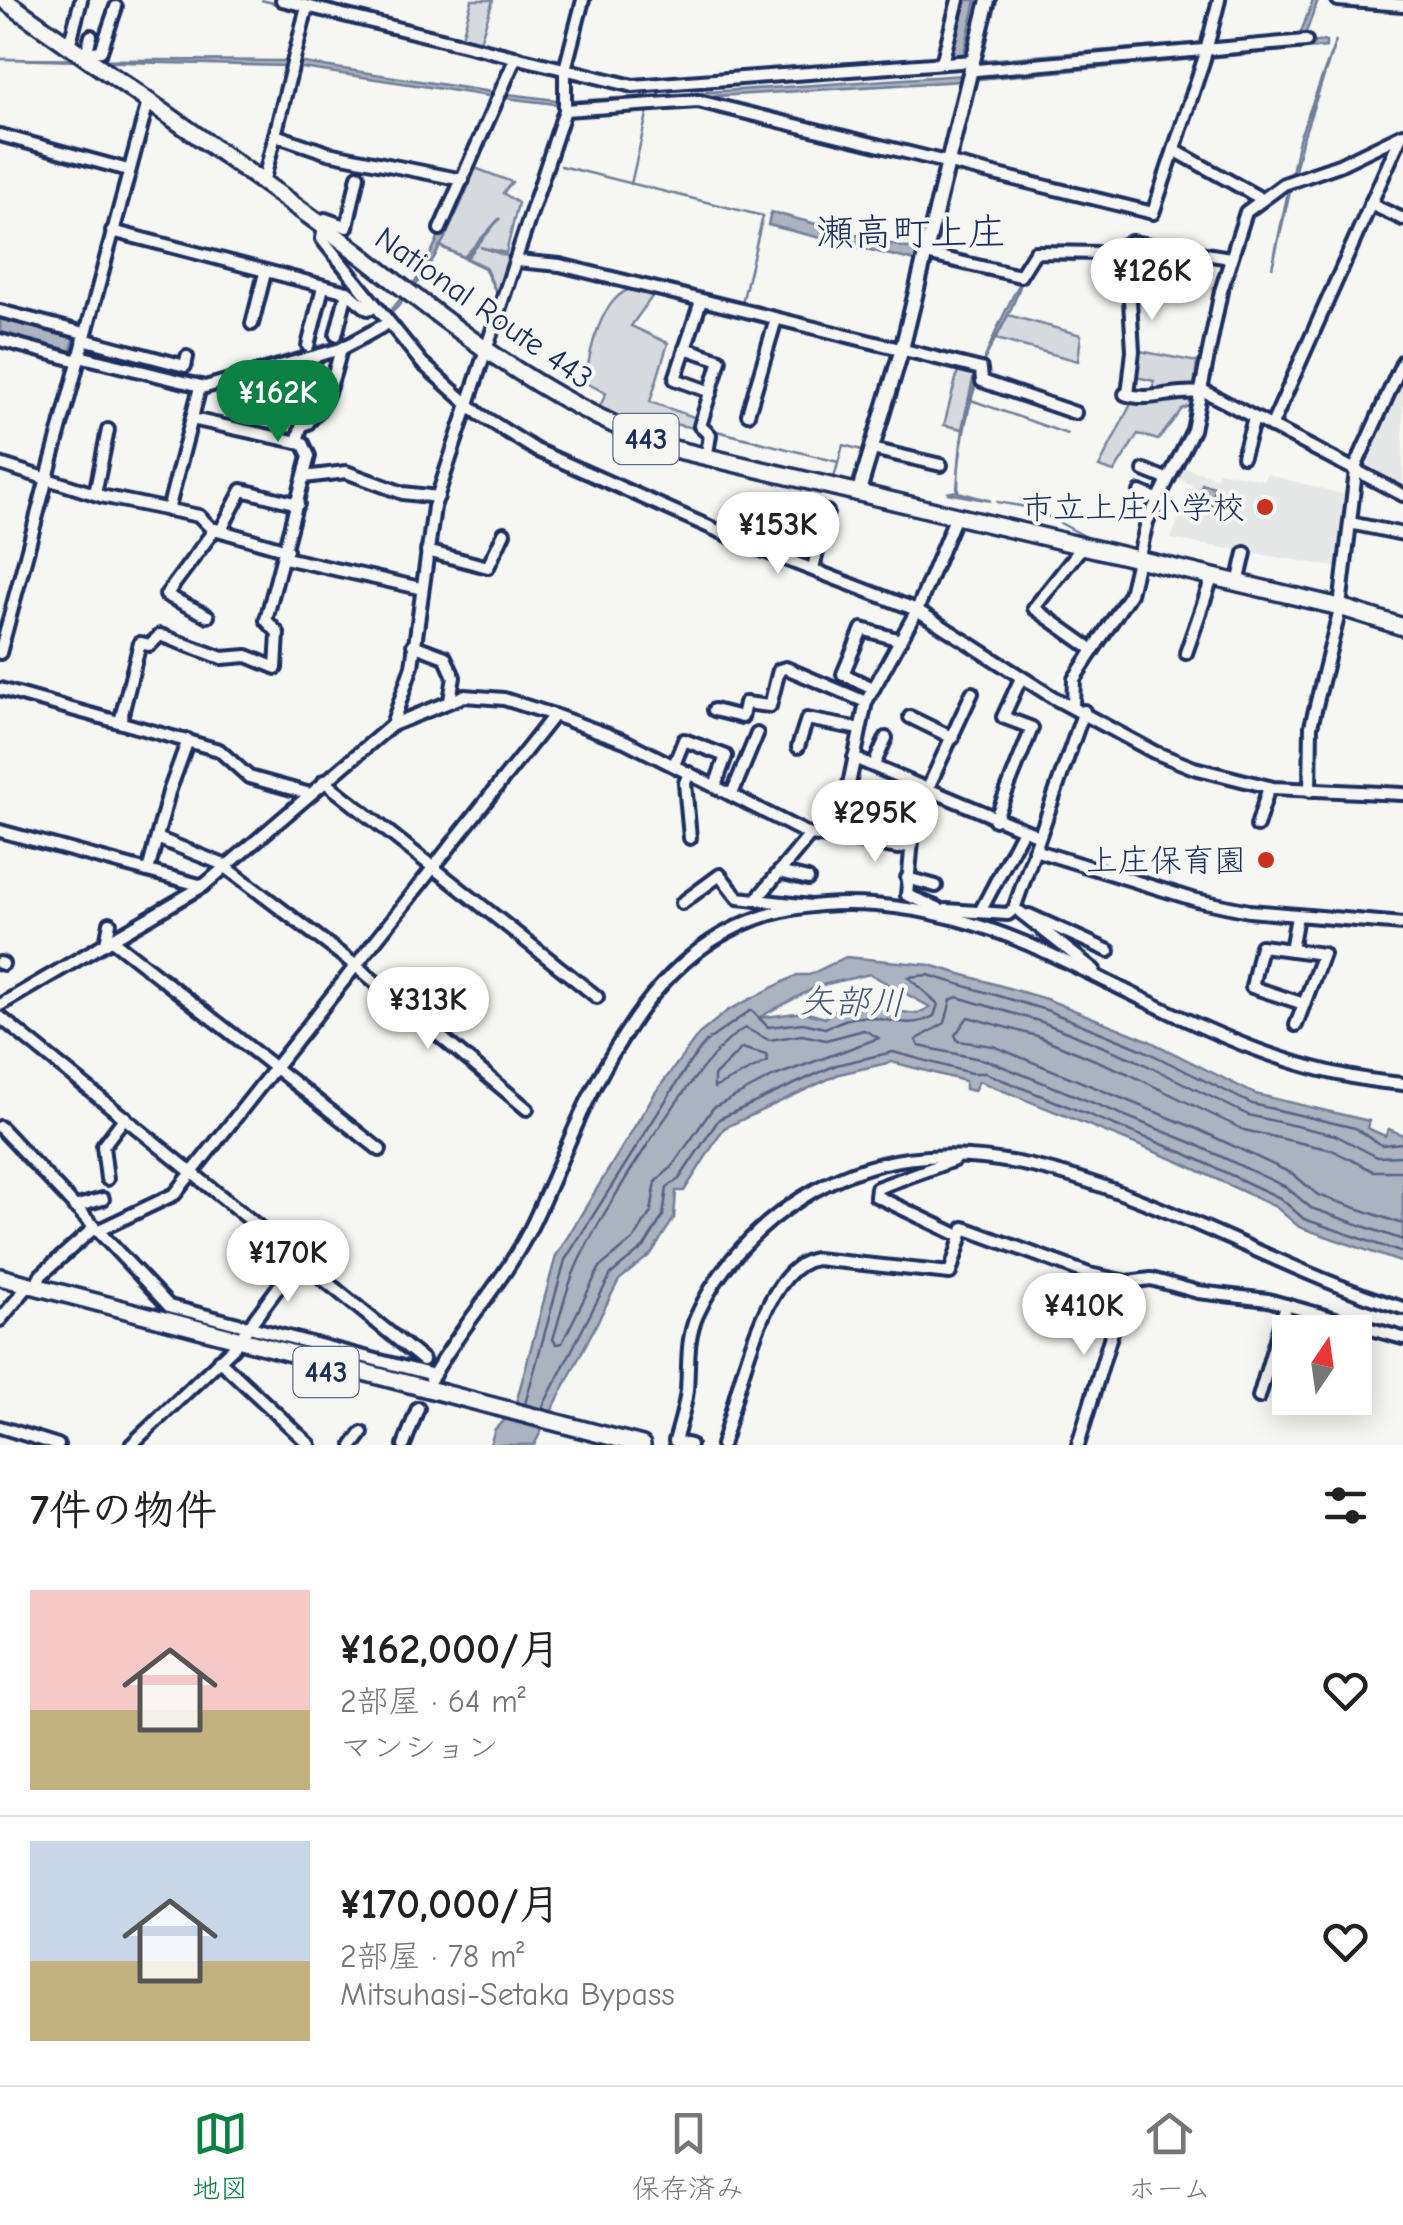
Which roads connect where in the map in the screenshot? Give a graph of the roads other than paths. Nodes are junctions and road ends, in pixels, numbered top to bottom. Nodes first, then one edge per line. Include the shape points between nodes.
1 (4, 0) edge
2 (81, 0) edge
3 (282, 0) edge
4 (583, 0) edge
5 (958, 0) edge
6 (988, 0) edge
7 (1219, 0) edge
8 (1338, 0) edge
9 (1403, 5) edge
10 (116, 7) dead end
11 (307, 7) junction
12 (92, 36) dead end
13 (1306, 41) dead end
14 (69, 46) junction
15 (1207, 50) junction
16 (85, 55) junction
17 (516, 57) junction
18 (942, 63) junction
19 (974, 67) junction
20 (565, 69) junction
21 (148, 102) junction
22 (565, 110) junction
23 (1403, 134) edge
24 (0, 135) edge
25 (275, 136) junction
26 (1174, 150) junction
27 (948, 163) junction
28 (128, 170) junction
29 (358, 176) dead end
30 (462, 180) junction
31 (264, 182) junction
32 (1260, 198) junction
33 (1370, 204) junction
34 (1403, 219) edge
35 (322, 226) junction
36 (440, 228) dead end
37 (112, 232) junction
38 (1128, 249) dead end
39 (926, 254) junction
40 (1230, 258) junction
41 (517, 261) junction
42 (265, 273) junction
43 (323, 287) junction
44 (347, 292) junction
45 (701, 301) junction
46 (375, 307) junction
47 (0, 311) edge
48 (776, 319) junction
49 (388, 323) junction
50 (252, 324) dead end
51 (336, 335) dead end
52 (84, 336) junction
53 (0, 340) edge
54 (308, 346) dead end
55 (686, 348) junction
56 (341, 349) junction
57 (902, 350) junction
58 (488, 352) junction
59 (187, 357) dead end
60 (78, 359) junction
61 (1403, 362) edge
62 (200, 387) junction
63 (711, 392) junction
64 (1201, 392) junction
65 (296, 395) dead end
66 (470, 404) junction
67 (1075, 413) dead end
68 (748, 414) dead end
69 (192, 419) junction
70 (1254, 419) junction
71 (308, 423) junction
72 (1271, 427) junction
73 (108, 430) dead end
74 (297, 442) junction
75 (872, 449) junction
76 (707, 453) dead end
77 (1243, 456) dead end
78 (0, 464) edge
79 (941, 466) dead end
80 (1144, 470) dead end
81 (1355, 470) junction
82 (47, 476) junction
83 (304, 477) junction
84 (1166, 479) junction
85 (1140, 492) dead end
86 (95, 494) junction
87 (858, 494) junction
88 (1403, 495) edge
89 (438, 497) junction
90 (1157, 500) junction
91 (298, 504) junction
92 (168, 510) junction
93 (827, 512) dead end
94 (956, 516) junction
95 (1350, 523) junction
96 (218, 530) junction
97 (504, 534) dead end
98 (1403, 534) edge
99 (1082, 547) junction
100 (427, 551) junction
101 (286, 554) junction
102 (1245, 554) dead end
103 (1139, 560) junction
104 (814, 568) junction
105 (1212, 578) junction
106 (1238, 584) junction
107 (420, 588) junction
108 (917, 610) junction
109 (1339, 610) junction
110 (208, 616) dead end
111 (1403, 627) edge
112 (900, 640) junction
113 (413, 645) junction
114 (1093, 650) junction
115 (0, 653) edge
116 (1186, 653) dead end
117 (1022, 678) junction
118 (873, 688) junction
119 (0, 690) edge
120 (972, 693) dead end
121 (450, 700) junction
122 (866, 702) junction
123 (1078, 709) junction
124 (714, 710) dead end
125 (554, 715) junction
126 (910, 718) dead end
127 (120, 722) junction
128 (392, 726) junction
129 (860, 729) junction
130 (757, 734) dead end
131 (886, 738) dead end
132 (953, 738) junction
133 (188, 740) junction
134 (798, 747) dead end
135 (854, 758) junction
136 (874, 765) junction
137 (674, 766) junction
138 (690, 773) junction
139 (324, 782) junction
140 (714, 786) junction
141 (833, 786) dead end
142 (1268, 787) junction
143 (848, 788) junction
144 (1310, 791) junction
145 (929, 792) junction
146 (310, 794) junction
147 (732, 794) junction
148 (1403, 794) edge
149 (892, 802) dead end
150 (918, 810) junction
151 (995, 820) junction
152 (1256, 826) dead end
153 (1023, 830) junction
154 (0, 832) edge
155 (810, 835) junction
156 (1037, 836) junction
157 (157, 838) junction
158 (690, 838) dead end
159 (845, 839) junction
160 (909, 845) junction
161 (1034, 850) junction
162 (228, 867) junction
163 (434, 867) junction
164 (148, 871) junction
165 (780, 872) junction
166 (907, 878) junction
167 (808, 879) dead end
168 (203, 886) junction
169 (936, 886) dead end
170 (756, 900) junction
171 (682, 903) dead end
172 (819, 907) junction
173 (1017, 910) junction
174 (941, 912) junction
175 (980, 912) junction
176 (1297, 916) junction
177 (110, 923) dead end
178 (1403, 924) edge
179 (109, 942) junction
180 (1292, 950) junction
181 (1109, 951) dead end
182 (356, 964) junction
183 (1103, 979) junction
184 (596, 997) dead end
185 (1304, 1004) junction
186 (0, 1005) edge
187 (0, 1017) edge
188 (1296, 1025) dead end
189 (276, 1065) junction
190 (1403, 1084) edge
191 (527, 1109) dead end
192 (125, 1117) junction
193 (0, 1128) edge
194 (380, 1150) dead end
195 (959, 1158) junction
196 (193, 1171) junction
197 (106, 1179) dead end
198 (104, 1199) dead end
199 (74, 1207) junction
200 (95, 1230) junction
201 (960, 1236) junction
202 (300, 1258) junction
203 (0, 1277) edge
204 (1127, 1282) junction
205 (0, 1285) edge
206 (29, 1288) junction
207 (1286, 1305) junction
208 (1403, 1308) edge
209 (0, 1320) edge
210 (239, 1338) junction
211 (1403, 1338) edge
212 (219, 1360) junction
213 (423, 1360) dead end
214 (1258, 1396) dead end
215 (451, 1400) junction
216 (418, 1408) dead end
217 (0, 1426) edge
218 (362, 1434) dead end
219 (674, 1443) edge
220 (58, 1445) edge
221 (131, 1445) edge
222 (310, 1445) edge
223 (353, 1445) edge
224 (406, 1445) edge
225 (603, 1445) edge
226 (642, 1445) edge
227 (690, 1445) edge
228 (722, 1445) edge
229 (1078, 1445) edge

1 - 14 highway, National Route 443 / 443
2 - 14 street
3 - 11 street
4 - 20 street
5 - 18 street
6 - 19 main road
7 - 15 street
8 - 9 street
10 - 16 street via 104,47
11 - 17 street
11 - 25 street
12 - 16 street
13 - 15 street
14 - 16 highway, National Route 443 / 443
15 - 19 street
15 - 26 street
16 - 21 highway, National Route 443 / 443
17 - 20 street
17 - 30 street
18 - 19 street
18 - 20 street via 633,86
19 - 27 main road
20 - 22 street
21 - 28 street
21 - 31 highway, National Route 443 / 443
22 - 27 street via 698,101
22 - 41 street
23 - 32 street
23 - 33 street
24 - 28 street
25 - 30 street
25 - 31 street
26 - 27 street via 1153,213
26 - 32 street
27 - 39 main road
28 - 37 street
29 - 35 street via 346,227 325,219
30 - 36 street
31 - 35 highway, National Route 443 / 443
32 - 40 street via 1246,212
33 - 34 street
33 - 72 street
35 - 46 street via 322,239
35 - 58 highway, National Route 443 / 443
37 - 42 street
37 - 52 street
38 - 64 street via 1133,351 1126,394 1142,400
39 - 40 street via 1020,276 1035,252 1106,253 1132,242
39 - 57 main road
40 - 64 street
41 - 45 street
41 - 58 street
42 - 43 street
42 - 50 street
43 - 44 street
43 - 54 street
44 - 46 street via 368,309
44 - 51 street
45 - 48 street
45 - 55 street
46 - 49 street
47 - 52 street
48 - 57 street
48 - 68 street
49 - 56 street
49 - 66 street
52 - 59 street via 185,366
52 - 60 street
53 - 60 street
55 - 63 street via 720,360
55 - 63 street via 675,379
56 - 62 street
56 - 71 street via 329,392
57 - 67 street via 981,369 982,381
57 - 75 main road
58 - 66 street
58 - 87 highway, National Route 443 / 443 via 567,404 644,438
60 - 62 street
60 - 82 street
61 - 81 street
62 - 69 street
63 - 76 street via 700,426 710,435
64 - 70 street
64 - 84 street via 1193,430
65 - 71 street
66 - 89 street
66 - 104 street via 536,450
69 - 74 street
69 - 92 street
70 - 72 street
70 - 77 street
71 - 74 street
72 - 81 street
73 - 86 street
74 - 83 street via 309,456
75 - 79 street
75 - 87 main road
78 - 82 street
80 - 84 street
81 - 88 street
81 - 95 street
82 - 86 street
82 - 115 street
83 - 89 street via 346,472 403,493
83 - 91 street
84 - 90 street
85 - 90 street
86 - 92 street
87 - 94 highway, National Route 443 / 443
89 - 100 street
90 - 103 street
91 - 96 street via 242,490
91 - 101 street
92 - 96 street via 199,516
93 - 104 street
94 - 99 highway, National Route 443 / 443
94 - 108 street
95 - 98 street
95 - 109 street
96 - 101 street
96 - 110 street via 166,595
97 - 100 street via 488,567
99 - 103 highway, National Route 443 / 443
99 - 114 street via 1034,608
100 - 107 street
101 - 107 street
101 - 127 street via 266,620 278,633 276,668 247,656 222,658 160,635 150,645 140,643
102 - 106 street
103 - 105 highway, National Route 443 / 443
103 - 114 street via 1130,594
104 - 108 street
105 - 106 highway, National Route 443 / 443
105 - 116 street
106 - 109 highway, National Route 443 / 443
107 - 113 street
108 - 112 street
108 - 117 street
109 - 111 highway, National Route 443 / 443
109 - 144 street via 1310,726
112 - 118 street
112 - 118 street via 862,629 842,674
113 - 121 street via 446,657 454,677
113 - 128 street
114 - 123 street via 1074,679
117 - 123 street
117 - 151 street via 1003,717 1032,728
118 - 122 street
119 - 127 street
120 - 132 street
121 - 125 street via 504,699
121 - 128 street
122 - 124 street via 786,668 779,670 770,706 746,702 742,718
122 - 129 street
123 - 142 street via 1167,758
123 - 156 street
125 - 137 street
125 - 163 street
126 - 132 street
127 - 133 street
128 - 139 street
129 - 134 street via 807,719
129 - 135 street
130 - 147 street
131 - 136 street
132 - 145 street
133 - 146 street via 219,750 249,777
133 - 157 street
135 - 136 street
135 - 143 street
136 - 145 street
137 - 138 street
137 - 140 street via 684,740 726,756
138 - 140 street
138 - 158 street
139 - 146 street
139 - 163 street
140 - 147 street
141 - 143 street
142 - 144 street
142 - 152 street
143 - 159 street
144 - 148 street
145 - 150 street
145 - 151 street
146 - 162 street
147 - 155 street
149 - 150 street
150 - 160 street
151 - 153 street
153 - 156 street
153 - 175 street
154 - 164 street
155 - 159 street
155 - 165 street
156 - 161 street
157 - 162 street
157 - 164 street
159 - 160 street
160 - 166 street
161 - 173 street
161 - 176 street via 1196,900
162 - 168 street
162 - 182 street
163 - 182 street
163 - 184 street
164 - 168 street
165 - 167 street
165 - 170 street
166 - 169 street
166 - 174 street via 906,894
168 - 179 street
170 - 171 street via 738,898 720,875
170 - 172 street
172 - 174 street
172 - 210 street via 716,938 645,1005 589,1096 505,1272 432,1377
173 - 175 street
173 - 181 street
173 - 183 street
174 - 175 street
174 - 183 street via 1003,932
176 - 178 street
176 - 180 street
177 - 179 street
179 - 186 street
179 - 189 street
180 - 185 street via 1323,954
180 - 185 street via 1261,946 1252,988
182 - 189 street
182 - 191 street
183 - 190 street via 1268,1056 1342,1077
185 - 188 street
187 - 192 street
189 - 194 street
189 - 196 street
192 - 196 street
192 - 197 street via 103,1146
193 - 199 street
195 - 201 street via 877,1188 876,1196
195 - 208 street via 1014,1162 1098,1184 1329,1284
195 - 219 street via 902,1158 850,1173 763,1227 721,1274 695,1320
196 - 200 street via 166,1201
196 - 202 street
198 - 199 street
199 - 200 street
200 - 206 street
200 - 210 street via 169,1306
201 - 204 street via 964,1228
201 - 228 street via 950,1274 816,1259 796,1265 770,1298
202 - 210 street
202 - 213 street
203 - 206 highway, 443
204 - 207 street via 1151,1279
204 - 229 street
205 - 206 highway, 443
206 - 209 street
206 - 210 highway, 443
207 - 211 street
207 - 214 street
210 - 212 street
210 - 215 highway, 443
212 - 221 street
212 - 222 street
215 - 225 highway, 443
215 - 226 highway, 443
216 - 224 street
217 - 220 street
218 - 223 street
219 - 227 street

